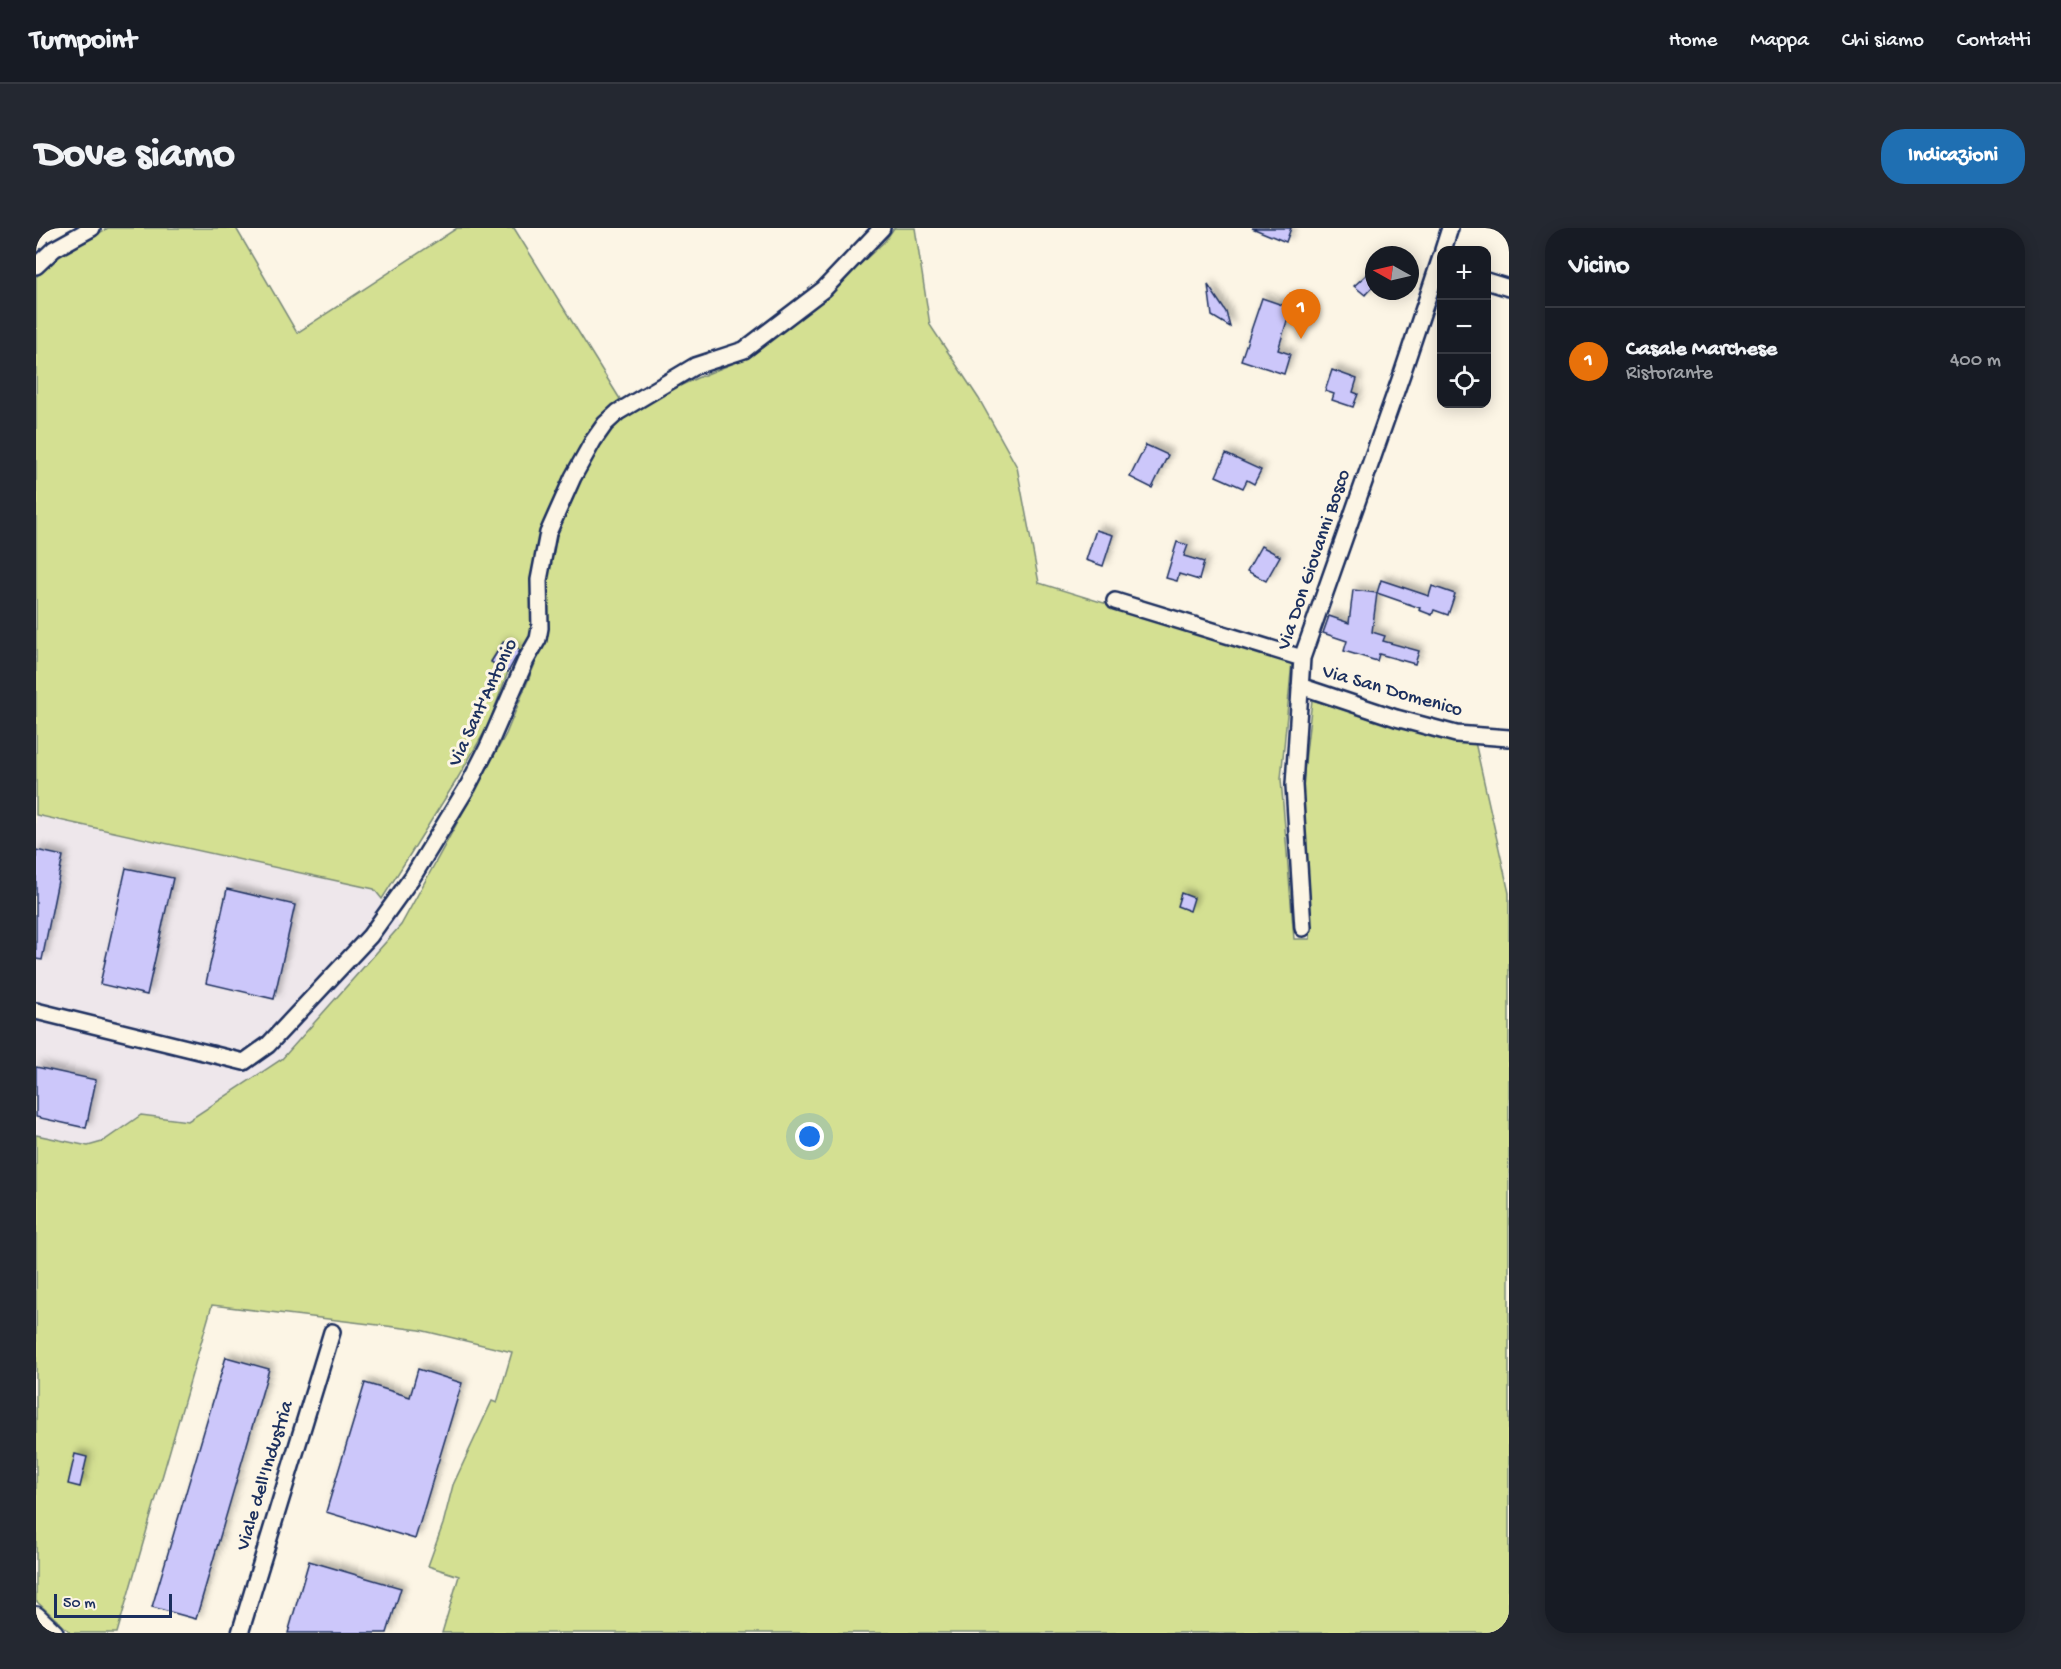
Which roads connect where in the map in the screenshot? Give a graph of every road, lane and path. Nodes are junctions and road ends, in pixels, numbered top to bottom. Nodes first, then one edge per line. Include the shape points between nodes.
1 (92, 228) edge
2 (882, 228) edge
3 (1450, 228) edge
4 (1445, 246) edge
5 (36, 266) edge
6 (1437, 272) edge
7 (1491, 283) edge
8 (1509, 288) edge
9 (1116, 601) dead end
10 (1302, 658) junction
11 (1300, 686) junction
12 (1509, 738) edge
13 (1303, 928) dead end
14 (39, 1012) edge
15 (332, 1332) dead end
16 (36, 1616) edge
17 (54, 1633) edge
18 (240, 1633) edge

1 - 5 street via 54,249
2 - 14 street, Via Sant'Antonio via 824,289 744,350 695,366 618,412 605,424 578,468 551,525 539,580 538,639 468,786 413,876 370,936 268,1045 244,1062
3 - 4 street, Via Don Giovanni Bosco
6 - 10 street, Via Don Giovanni Bosco
7 - 8 street
9 - 10 street
10 - 11 street, Via Don Giovanni Bosco
11 - 12 street, Via San Domenico via 1455,734
11 - 13 street, Via Don Giovanni Bosco via 1294,785
15 - 18 street, Viale dell'Industria
16 - 17 street

